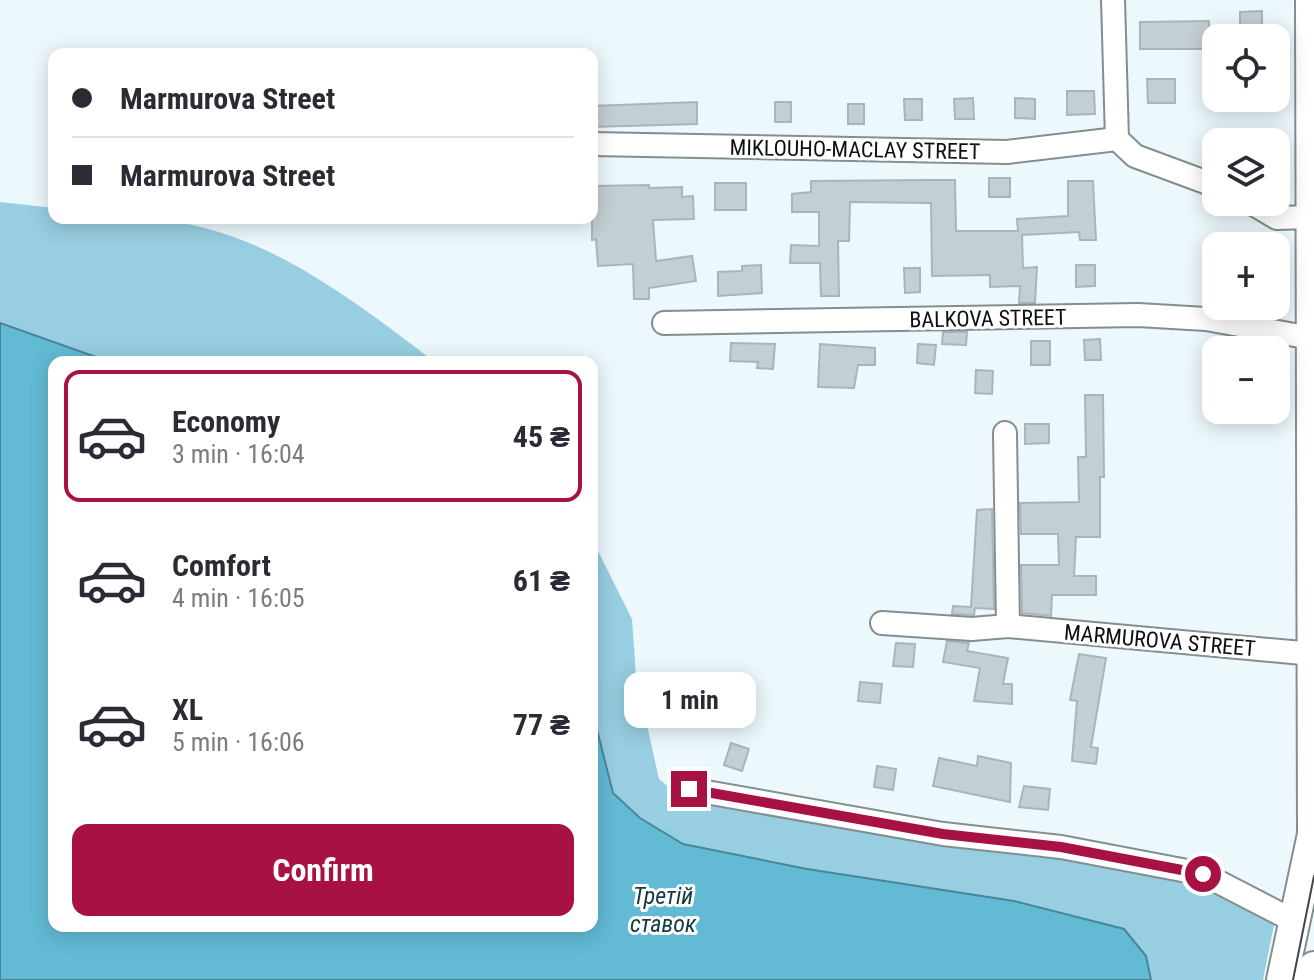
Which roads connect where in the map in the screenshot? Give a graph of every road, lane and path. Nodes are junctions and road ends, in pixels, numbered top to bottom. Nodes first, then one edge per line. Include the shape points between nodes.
1 (1113, 0) edge
2 (1311, 0) edge
3 (1117, 139) junction
4 (598, 144) edge
5 (1202, 181) edge
6 (1274, 216) edge
7 (1312, 217) junction
8 (664, 323) dead end
9 (1311, 338) junction
10 (1005, 433) dead end
11 (882, 623) dead end
12 (1008, 626) junction
13 (1313, 654) edge
14 (689, 789) dead end
15 (1294, 921) junction
16 (1314, 967) edge
17 (1282, 980) edge
18 (1311, 980) edge

1 - 3 street
2 - 7 main road
3 - 4 street, MIKLOUHO-MACLAY STREET via 1007,152
3 - 5 street via 1135,156
6 - 7 street
7 - 9 main road
8 - 9 street, BALKOVA STREET via 1138,315 1206,319
9 - 13 main road
10 - 12 street
11 - 12 street, MARMUROVA STREET
12 - 13 street, MARMUROVA STREET
13 - 15 main road via 1313,834
14 - 15 street via 1203,874
15 - 17 main road
16 - 18 main road

